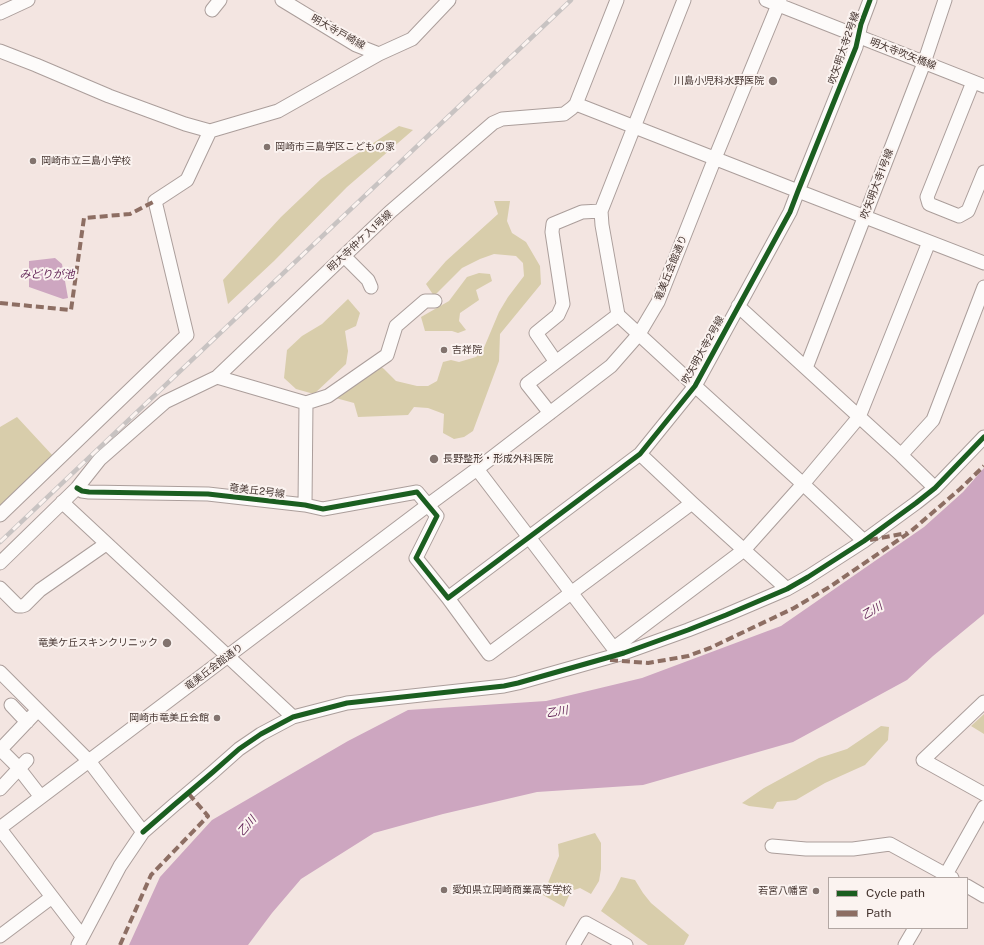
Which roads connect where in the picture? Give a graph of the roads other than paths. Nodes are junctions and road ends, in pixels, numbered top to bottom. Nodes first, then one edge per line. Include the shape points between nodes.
1 (28, 0) edge
2 (220, 0) edge
3 (282, 0) edge
4 (449, 0) edge
5 (617, 0) edge
6 (684, 0) edge
7 (766, 0) edge
8 (870, 0) edge
9 (945, 0) edge
10 (779, 2) edge
11 (212, 10) dead end
12 (0, 13) edge
13 (858, 37) junction
14 (0, 51) edge
15 (379, 54) junction
16 (924, 63) junction
17 (979, 84) edge
18 (576, 104) junction
19 (635, 127) junction
20 (210, 131) junction
21 (715, 158) junction
22 (984, 172) edge
23 (798, 191) junction
24 (601, 211) junction
25 (864, 216) junction
26 (929, 242) junction
27 (344, 256) junction
28 (984, 263) edge
29 (371, 287) dead end
30 (984, 287) edge
31 (435, 301) dead end
32 (738, 306) junction
33 (618, 315) junction
34 (639, 334) junction
35 (556, 362) junction
36 (806, 368) junction
37 (217, 377) junction
38 (695, 386) junction
39 (306, 403) junction
40 (550, 413) junction
41 (859, 417) junction
42 (984, 437) edge
43 (640, 454) junction
44 (901, 455) junction
45 (477, 469) junction
46 (803, 484) junction
47 (77, 488) junction
48 (935, 488) junction
49 (62, 502) junction
50 (692, 503) junction
51 (305, 505) junction
52 (428, 505) junction
53 (0, 516) edge
54 (529, 537) junction
55 (864, 541) junction
56 (106, 544) junction
57 (744, 550) junction
58 (0, 563) edge
59 (0, 588) edge
60 (787, 589) junction
61 (571, 593) junction
62 (448, 598) junction
63 (616, 651) junction
64 (228, 657) junction
65 (0, 672) edge
66 (984, 702) edge
67 (11, 705) dead end
68 (38, 710) junction
69 (293, 717) junction
70 (27, 722) junction
71 (0, 750) edge
72 (89, 761) junction
73 (23, 764) junction
74 (0, 789) edge
75 (984, 794) edge
76 (41, 797) junction
77 (984, 808) edge
78 (0, 829) edge
79 (143, 832) junction
80 (772, 846) dead end
81 (947, 877) edge
82 (968, 887) edge
83 (984, 896) edge
84 (52, 897) junction
85 (914, 929) edge
86 (0, 936) edge
87 (80, 940) edge
88 (573, 945) edge
89 (626, 945) edge
90 (905, 945) edge

1 - 12 street
2 - 11 street
3 - 15 street, 明大寺戸崎線 via 356,45
4 - 15 street via 412,39
5 - 18 street
6 - 19 street
7 - 10 street
8 - 13 street, 吹矢明大寺2号線
9 - 16 street, 吹矢明大寺1号線
10 - 13 street, 明大寺吹矢橋線
10 - 21 street, 竜美丘会館通り
13 - 16 street, 明大寺吹矢橋線
13 - 23 street, 吹矢明大寺2号線 via 856,48
14 - 20 street via 110,96
15 - 20 street via 278,112
16 - 17 street, 明大寺吹矢橋線
16 - 25 street, 吹矢明大寺1号線
17 - 22 street via 927,197 929,204 958,216 968,211
18 - 19 street
18 - 27 street, 明大寺仲ケ入1号線 via 564,114 502,119 493,123 395,207
19 - 21 street
19 - 24 street
20 - 53 street via 188,180 155,201 187,335
21 - 23 street
21 - 34 street, 竜美丘会館通り via 658,302
23 - 25 street
23 - 32 street, 吹矢明大寺2号線 via 790,212
24 - 33 street
24 - 35 street via 582,212 553,224 563,304 558,315 536,333
25 - 26 street
25 - 36 street, 吹矢明大寺1号線
26 - 28 street
26 - 41 street
27 - 29 street via 368,280
27 - 37 street, 明大寺仲ケ入1号線
30 - 44 street via 933,420
31 - 39 street via 425,301 396,326 387,355 328,396
32 - 36 street
32 - 38 street, 吹矢明大寺2号線
33 - 34 street
33 - 35 street
34 - 38 street
34 - 40 street, 竜美丘会館通り via 611,366
35 - 40 street via 528,384
36 - 41 street
37 - 39 street
37 - 47 street, 明大寺仲ケ入1号線 via 166,402 100,459
38 - 43 street, 吹矢明大寺2号線
38 - 46 street
39 - 51 street
40 - 45 street, 竜美丘会館通り
41 - 44 street
41 - 46 street
42 - 48 street
43 - 50 street
43 - 54 street, 吹矢明大寺2号線
44 - 48 street
45 - 52 street, 竜美丘会館通り
45 - 54 street
46 - 55 street
46 - 57 street
47 - 49 street, 明大寺仲ケ入1号線
47 - 51 street, 竜美丘2号線 via 89,492 208,494
48 - 55 street
49 - 56 street
49 - 58 street
50 - 57 street
50 - 61 street
51 - 52 street, 竜美丘2号線 via 323,509 417,492
52 - 62 street via 437,516 416,558
52 - 64 street, 竜美丘会館通り
54 - 61 street
54 - 62 street, 吹矢明大寺2号線
55 - 60 street
56 - 59 street via 40,590 25,605 18,606
56 - 64 street
57 - 60 street
57 - 63 street
60 - 63 street via 688,630
61 - 62 street via 489,654
61 - 63 street
63 - 69 street via 556,673 504,686 347,703
64 - 69 street
64 - 72 street, 竜美丘会館通り
65 - 68 street
66 - 75 street via 923,760
67 - 70 street
68 - 70 street
68 - 72 street
69 - 79 street via 260,734 239,749
70 - 71 street
71 - 73 street
72 - 76 street, 竜美丘会館通り
72 - 79 street
73 - 74 street
73 - 76 street
76 - 78 street, 竜美丘会館通り
77 - 81 street
78 - 84 street
79 - 87 street via 120,866
80 - 81 street via 853,849 890,844
82 - 83 street
84 - 86 street
84 - 87 street
85 - 90 street
88 - 89 street via 586,923

